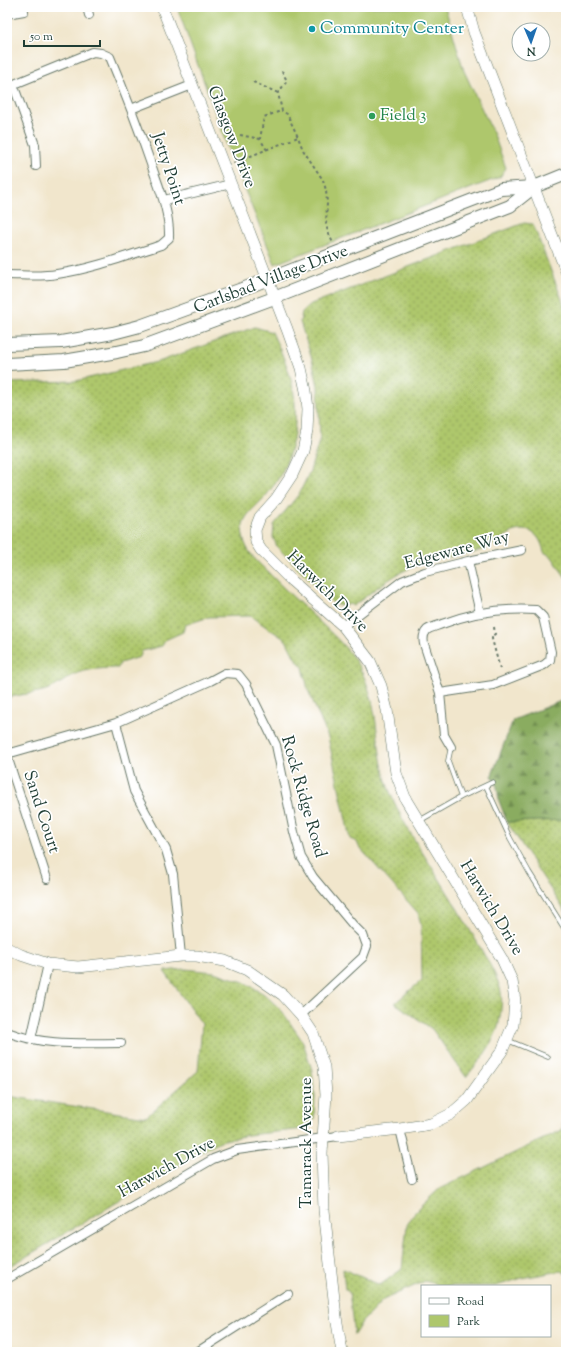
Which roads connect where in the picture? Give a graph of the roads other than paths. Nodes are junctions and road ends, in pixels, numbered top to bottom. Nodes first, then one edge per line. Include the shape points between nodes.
1 (162, 7) edge
2 (467, 7) edge
3 (24, 10) dead end
4 (7, 14) edge
5 (192, 85) junction
6 (10, 86) edge
7 (131, 109) junction
8 (36, 166) dead end
9 (566, 174) edge
10 (231, 184) junction
11 (534, 187) junction
12 (164, 200) junction
13 (566, 271) edge
14 (7, 275) edge
15 (268, 279) junction
16 (274, 298) junction
17 (7, 344) edge
18 (7, 364) edge
19 (522, 550) dead end
20 (468, 560) junction
21 (480, 613) junction
22 (343, 626) junction
23 (440, 693) junction
24 (116, 723) junction
25 (451, 747) joint
26 (7, 755) edge
27 (493, 782) dead end
28 (486, 786) junction
29 (461, 797) junction
30 (419, 821) junction
31 (47, 878) dead end
32 (566, 931) edge
33 (7, 948) edge
34 (181, 956) junction
35 (48, 964) junction
36 (301, 1015) junction
37 (7, 1032) edge
38 (30, 1039) junction
39 (507, 1040) junction
40 (121, 1043) dead end
41 (548, 1057) dead end
42 (400, 1129) junction
43 (338, 1136) joint
44 (324, 1137) junction
45 (412, 1179) dead end
46 (7, 1279) edge
47 (288, 1294) dead end
48 (197, 1352) edge
49 (342, 1352) edge

1 - 5 street, Glasgow Drive
2 - 11 street via 474,32
3 - 4 street
5 - 7 street
5 - 10 street, Glasgow Drive
6 - 7 street, Jetty Point via 93,52 101,53 110,57
6 - 8 street via 35,145
7 - 12 street, Jetty Point
9 - 11 main road, Carlsbad Village Drive
10 - 12 street
10 - 15 street, Glasgow Drive
11 - 13 street
11 - 15 main road, Carlsbad Village Drive via 501,188
11 - 16 main road, Carlsbad Village Drive via 510,206
12 - 14 street, Jetty Point via 169,238 161,245 98,265 56,274
15 - 16 street, Glasgow Drive
15 - 17 main road, Carlsbad Village Drive via 140,326 113,333 61,342
16 - 18 main road, Carlsbad Village Drive via 144,346 64,361
16 - 22 street, Harwich Drive via 301,368 308,409 307,431 303,451 292,475 260,517 255,530 256,542 292,581
19 - 20 street, Edgeware Way
20 - 21 street
20 - 22 street, Edgeware Way via 402,581
21 - 23 street via 457,618 428,630 423,636
21 - 23 street via 536,610 543,617 551,652 550,660 544,665 493,685
22 - 30 street, Harwich Drive via 370,661 381,686 396,773 406,800
23 - 25 street via 444,735
24 - 26 street, Rock Ridge Road
24 - 34 street via 134,791 166,850 173,874
24 - 36 street, Rock Ridge Road via 225,673 238,674 246,684 276,746 301,857 312,877 363,935 367,946 363,957
25 - 29 lane via 448,761
26 - 31 street, Sand Court
27 - 28 lane
28 - 29 lane
28 - 32 lane via 510,838
29 - 30 lane
30 - 39 street, Harwich Drive via 502,959 512,981 515,1001 513,1025
33 - 35 street, Tamarack Avenue
34 - 35 street, Tamarack Avenue via 78,967
34 - 36 street, Tamarack Avenue via 225,961 247,970 283,995
35 - 38 street
36 - 44 street, Tamarack Avenue via 313,1033 324,1067
37 - 38 street
38 - 40 street via 52,1042
39 - 41 lane
39 - 42 street, Harwich Drive via 467,1100 456,1110 430,1124
42 - 43 street, Harwich Drive
42 - 45 street
43 - 44 street, Harwich Drive
44 - 46 street, Harwich Drive via 237,1150 212,1159
44 - 49 street, Tamarack Avenue via 324,1210
47 - 48 street

